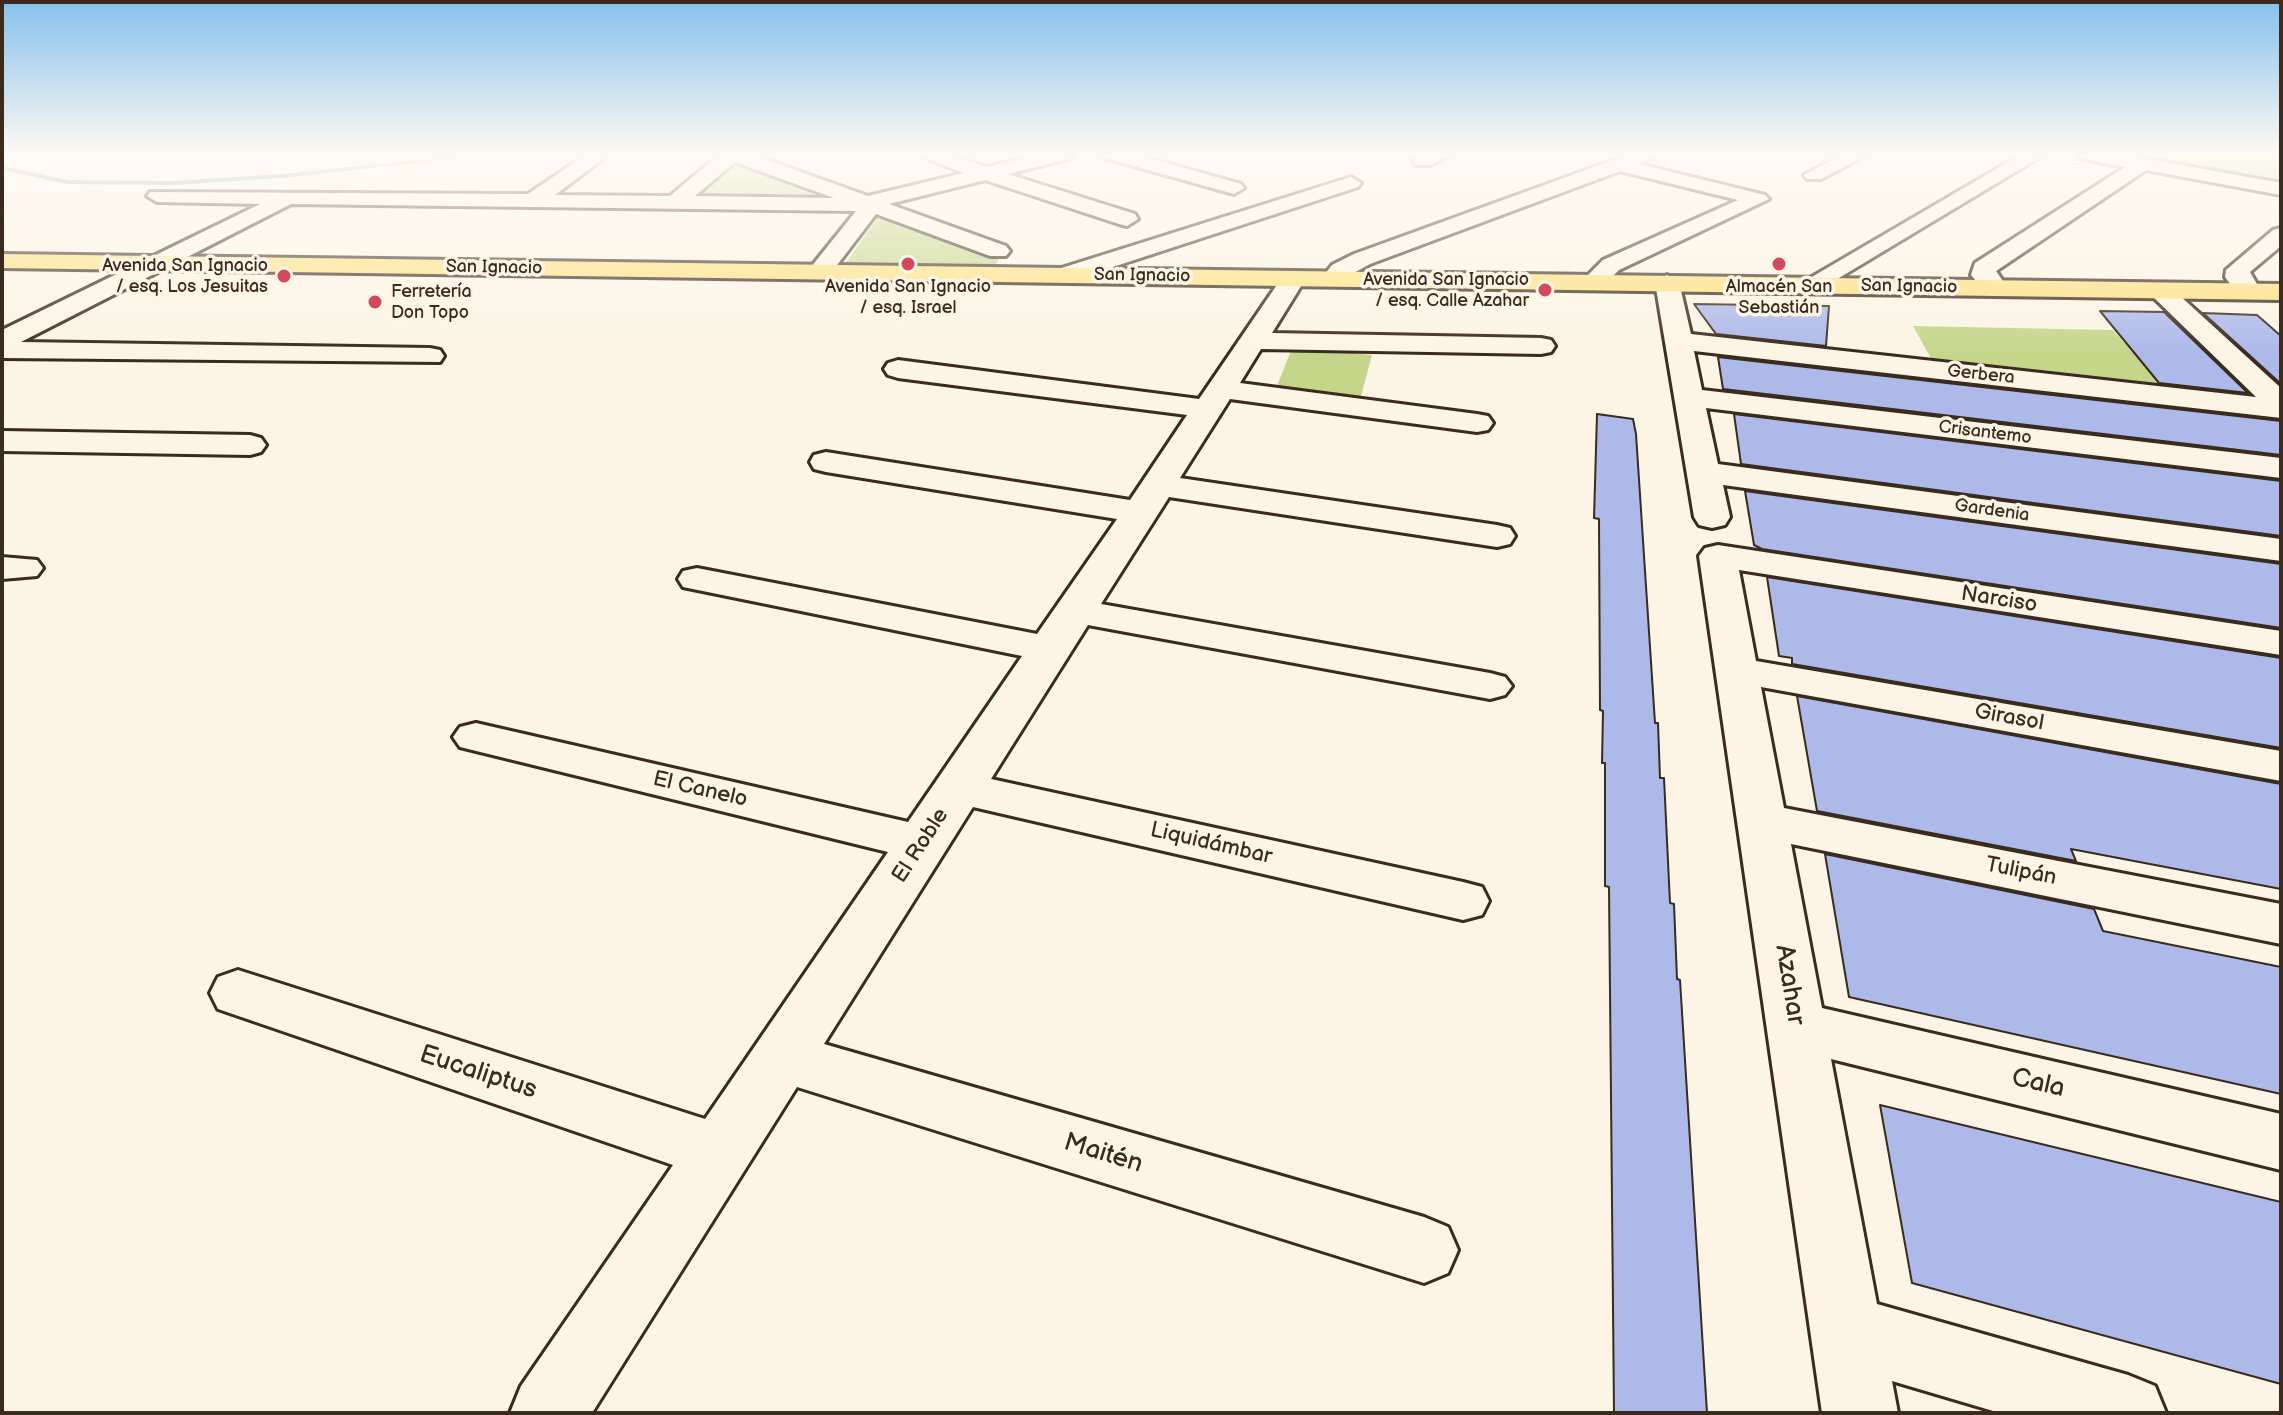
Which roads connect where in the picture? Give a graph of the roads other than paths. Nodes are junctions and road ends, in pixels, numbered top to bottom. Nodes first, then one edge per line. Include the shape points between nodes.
1 (244, 220) edge
2 (859, 220) edge
3 (912, 220) edge
4 (1235, 220) edge
5 (1469, 220) edge
6 (1711, 220) edge
7 (1922, 220) edge
8 (2057, 220) edge
9 (2281, 235) edge
10 (998, 251) dead end
11 (2, 261) edge
12 (158, 263) junction
13 (819, 272) junction
14 (1064, 275) junction
15 (1314, 279) junction
16 (1593, 282) junction
17 (1667, 282) junction
18 (1810, 285) junction
19 (1995, 288) junction
20 (2158, 289) junction
21 (2248, 291) junction
22 (2281, 292) edge
23 (2, 341) edge
24 (1253, 341) junction
25 (1680, 341) junction
26 (1541, 346) dead end
27 (2, 350) edge
28 (430, 356) dead end
29 (898, 369) dead end
30 (1689, 397) junction
31 (1215, 399) junction
32 (2281, 406) edge
33 (1477, 423) dead end
34 (2, 441) edge
35 (250, 445) dead end
36 (826, 462) dead end
37 (2281, 468) edge
38 (1704, 472) junction
39 (1150, 498) junction
40 (1497, 536) dead end
41 (1715, 536) junction
42 (2281, 550) edge
43 (697, 579) dead end
44 (1063, 630) junction
45 (2281, 643) edge
46 (1737, 670) junction
47 (1490, 686) dead end
48 (476, 737) dead end
49 (2281, 766) edge
50 (960, 788) junction
51 (1762, 821) junction
52 (923, 843) junction
53 (1463, 901) dead end
54 (2281, 924) edge
55 (238, 993) dead end
56 (1795, 1026) junction
57 (782, 1057) junction
58 (2281, 1142) edge
59 (719, 1152) junction
60 (1424, 1250) dead end
61 (1846, 1331) junction
62 (548, 1413) edge
63 (1860, 1413) edge
64 (2128, 1413) edge

1 - 12 street
2 - 13 street
3 - 10 street
4 - 14 street
5 - 15 street
6 - 16 street via 1611,265
7 - 18 street
8 - 19 street via 1984,268 1983,275
9 - 21 street via 2238,270
11 - 12 main road, San Ignacio
12 - 13 main road, San Ignacio
12 - 23 street
13 - 14 main road, San Ignacio
14 - 15 main road, San Ignacio
15 - 16 main road, San Ignacio
15 - 24 street, El Roble
16 - 17 main road, San Ignacio
17 - 18 main road, San Ignacio
17 - 25 street, Azahar
18 - 19 main road, San Ignacio
19 - 20 main road, San Ignacio
20 - 21 main road, San Ignacio
20 - 32 street
21 - 22 main road, San Ignacio
24 - 26 street
24 - 31 street, El Roble
25 - 30 street, Azahar
25 - 32 street, Gerbera
27 - 28 street
29 - 31 street
30 - 37 street, Crisantemo
30 - 38 street, Azahar
31 - 33 street
31 - 39 street, El Roble
34 - 35 street
36 - 39 street
38 - 41 street, Azahar
38 - 42 street, Gardenia
39 - 40 street
39 - 44 street, El Roble
41 - 45 street, Narciso
41 - 46 street, Azahar
43 - 44 street
44 - 47 street
44 - 50 street, El Roble
46 - 49 street, Girasol
46 - 51 street, Azahar
48 - 52 street, El Canelo
50 - 52 street, El Roble
50 - 53 street, Liquidámbar
51 - 54 street, Tulipán
51 - 56 street, Azahar
52 - 57 street, El Roble
55 - 59 street, Eucaliptus
56 - 58 street, Cala
56 - 61 street, Azahar
57 - 59 street, El Roble
57 - 60 street, Maitén
59 - 62 street, El Roble
61 - 63 street, Azahar
61 - 64 street

